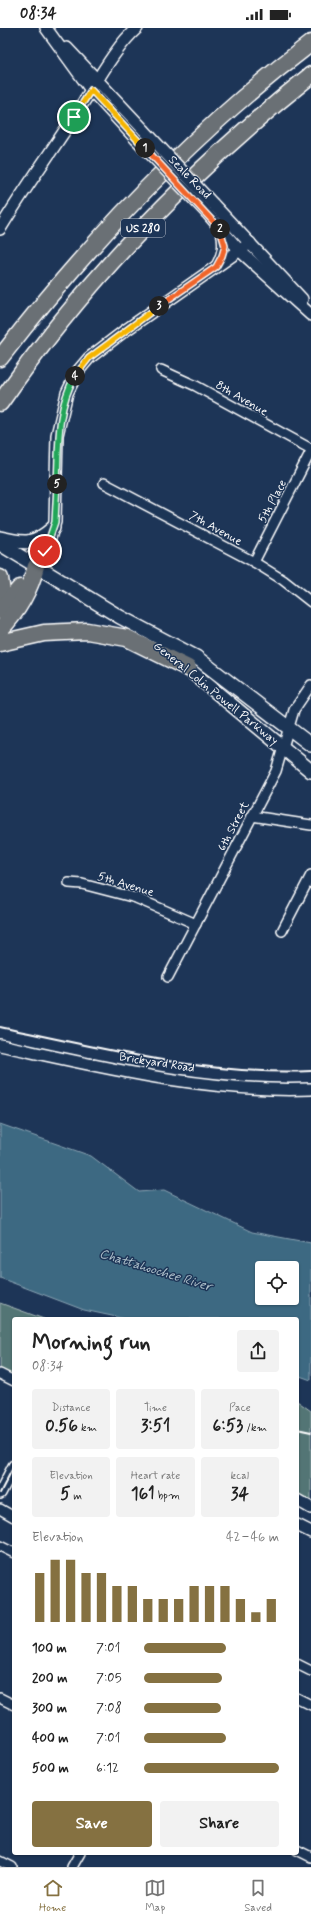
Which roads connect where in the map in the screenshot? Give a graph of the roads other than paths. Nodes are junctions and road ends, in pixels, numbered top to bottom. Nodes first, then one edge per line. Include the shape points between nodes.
1 (47, 28) edge
2 (137, 28) edge
3 (311, 43) edge
4 (311, 76) edge
5 (98, 80) junction
6 (91, 90) junction
7 (210, 209) junction
8 (0, 229) edge
9 (222, 230) junction
10 (250, 243) junction
11 (240, 250) junction
12 (216, 267) junction
13 (311, 308) edge
14 (36, 311) junction
15 (311, 315) edge
16 (0, 349) edge
17 (0, 358) edge
18 (161, 370) dead end
19 (0, 403) edge
20 (311, 450) edge
21 (104, 483) dead end
22 (53, 528) junction
23 (0, 538) edge
24 (0, 544) edge
25 (254, 562) junction
26 (36, 566) junction
27 (0, 578) edge
28 (0, 599) edge
29 (311, 602) edge
30 (0, 611) edge
31 (120, 617) junction
32 (0, 630) edge
33 (0, 643) edge
34 (188, 668) junction
35 (311, 685) edge
36 (288, 727) junction
37 (311, 745) edge
38 (284, 749) junction
39 (311, 771) edge
40 (252, 816) junction
41 (311, 825) edge
42 (311, 875) edge
43 (69, 883) dead end
44 (196, 924) junction
45 (282, 930) dead end
46 (168, 977) dead end
47 (0, 1045) edge
48 (311, 1089) edge
49 (0, 1374) edge
50 (12, 1380) edge
51 (12, 1470) edge
52 (0, 1492) edge
53 (299, 1501) edge
54 (311, 1508) edge
55 (0, 1509) edge
56 (12, 1516) edge
57 (299, 1526) edge
58 (311, 1532) edge
59 (0, 1546) edge
60 (12, 1552) edge
61 (299, 1665) edge
62 (311, 1671) edge
63 (0, 1698) edge
64 (299, 1699) edge
65 (12, 1704) edge
66 (311, 1705) edge
67 (299, 1851) edge
68 (79, 1855) edge
69 (311, 1857) edge
70 (0, 1860) edge
71 (12, 1867) edge
72 (72, 1867) edge

1 - 5 street, Seale Road
1 - 6 street, Seale Road
2 - 5 street
3 - 14 highway, US 280 via 219,117 127,207
4 - 19 highway, US 280 via 239,135 132,240 48,338
5 - 6 street
5 - 7 street, Seale Road, bridge
6 - 7 street, Seale Road, bridge via 136,139
6 - 8 street
7 - 9 street, Seale Road
7 - 10 street, Seale Road
9 - 11 street, Seale Road
9 - 12 street via 224,250
10 - 11 street
10 - 13 street, Seale Road
11 - 12 street
11 - 15 street, Seale Road
12 - 22 street via 123,332 89,358 78,371 67,393 57,435 57,485
14 - 16 highway
14 - 17 highway, US 280
18 - 20 street, 8th Avenue via 202,389
20 - 25 street, 5th Place
21 - 25 street, 7th Avenue
22 - 23 main road via 40,539 29,542
22 - 26 street via 47,548
24 - 26 main road, General Colin Powell Parkway
25 - 29 street, 7th Avenue
26 - 30 highway
26 - 31 main road, General Colin Powell Parkway
26 - 32 highway via 32,581
27 - 28 highway
31 - 34 main road, General Colin Powell Parkway
31 - 36 main road, General Colin Powell Parkway via 196,657
33 - 34 highway via 44,633 87,630 127,638
34 - 38 main road, General Colin Powell Parkway
35 - 36 street, 6th Street via 294,710
36 - 37 main road, General Colin Powell Parkway
36 - 38 street, 6th Street
38 - 39 main road, General Colin Powell Parkway
38 - 40 street, 6th Street via 276,771
40 - 41 street
40 - 44 street, 6th Street
42 - 45 street
43 - 44 street, 5th Avenue via 136,898
44 - 46 street, 6th Street
47 - 48 street, Brickyard Road via 122,1070 216,1085 258,1089
49 - 50 street
51 - 52 street
53 - 54 street
55 - 56 street
57 - 58 street
59 - 60 street
61 - 62 street
63 - 65 street
64 - 66 street
67 - 69 street
68 - 72 street
70 - 71 street

